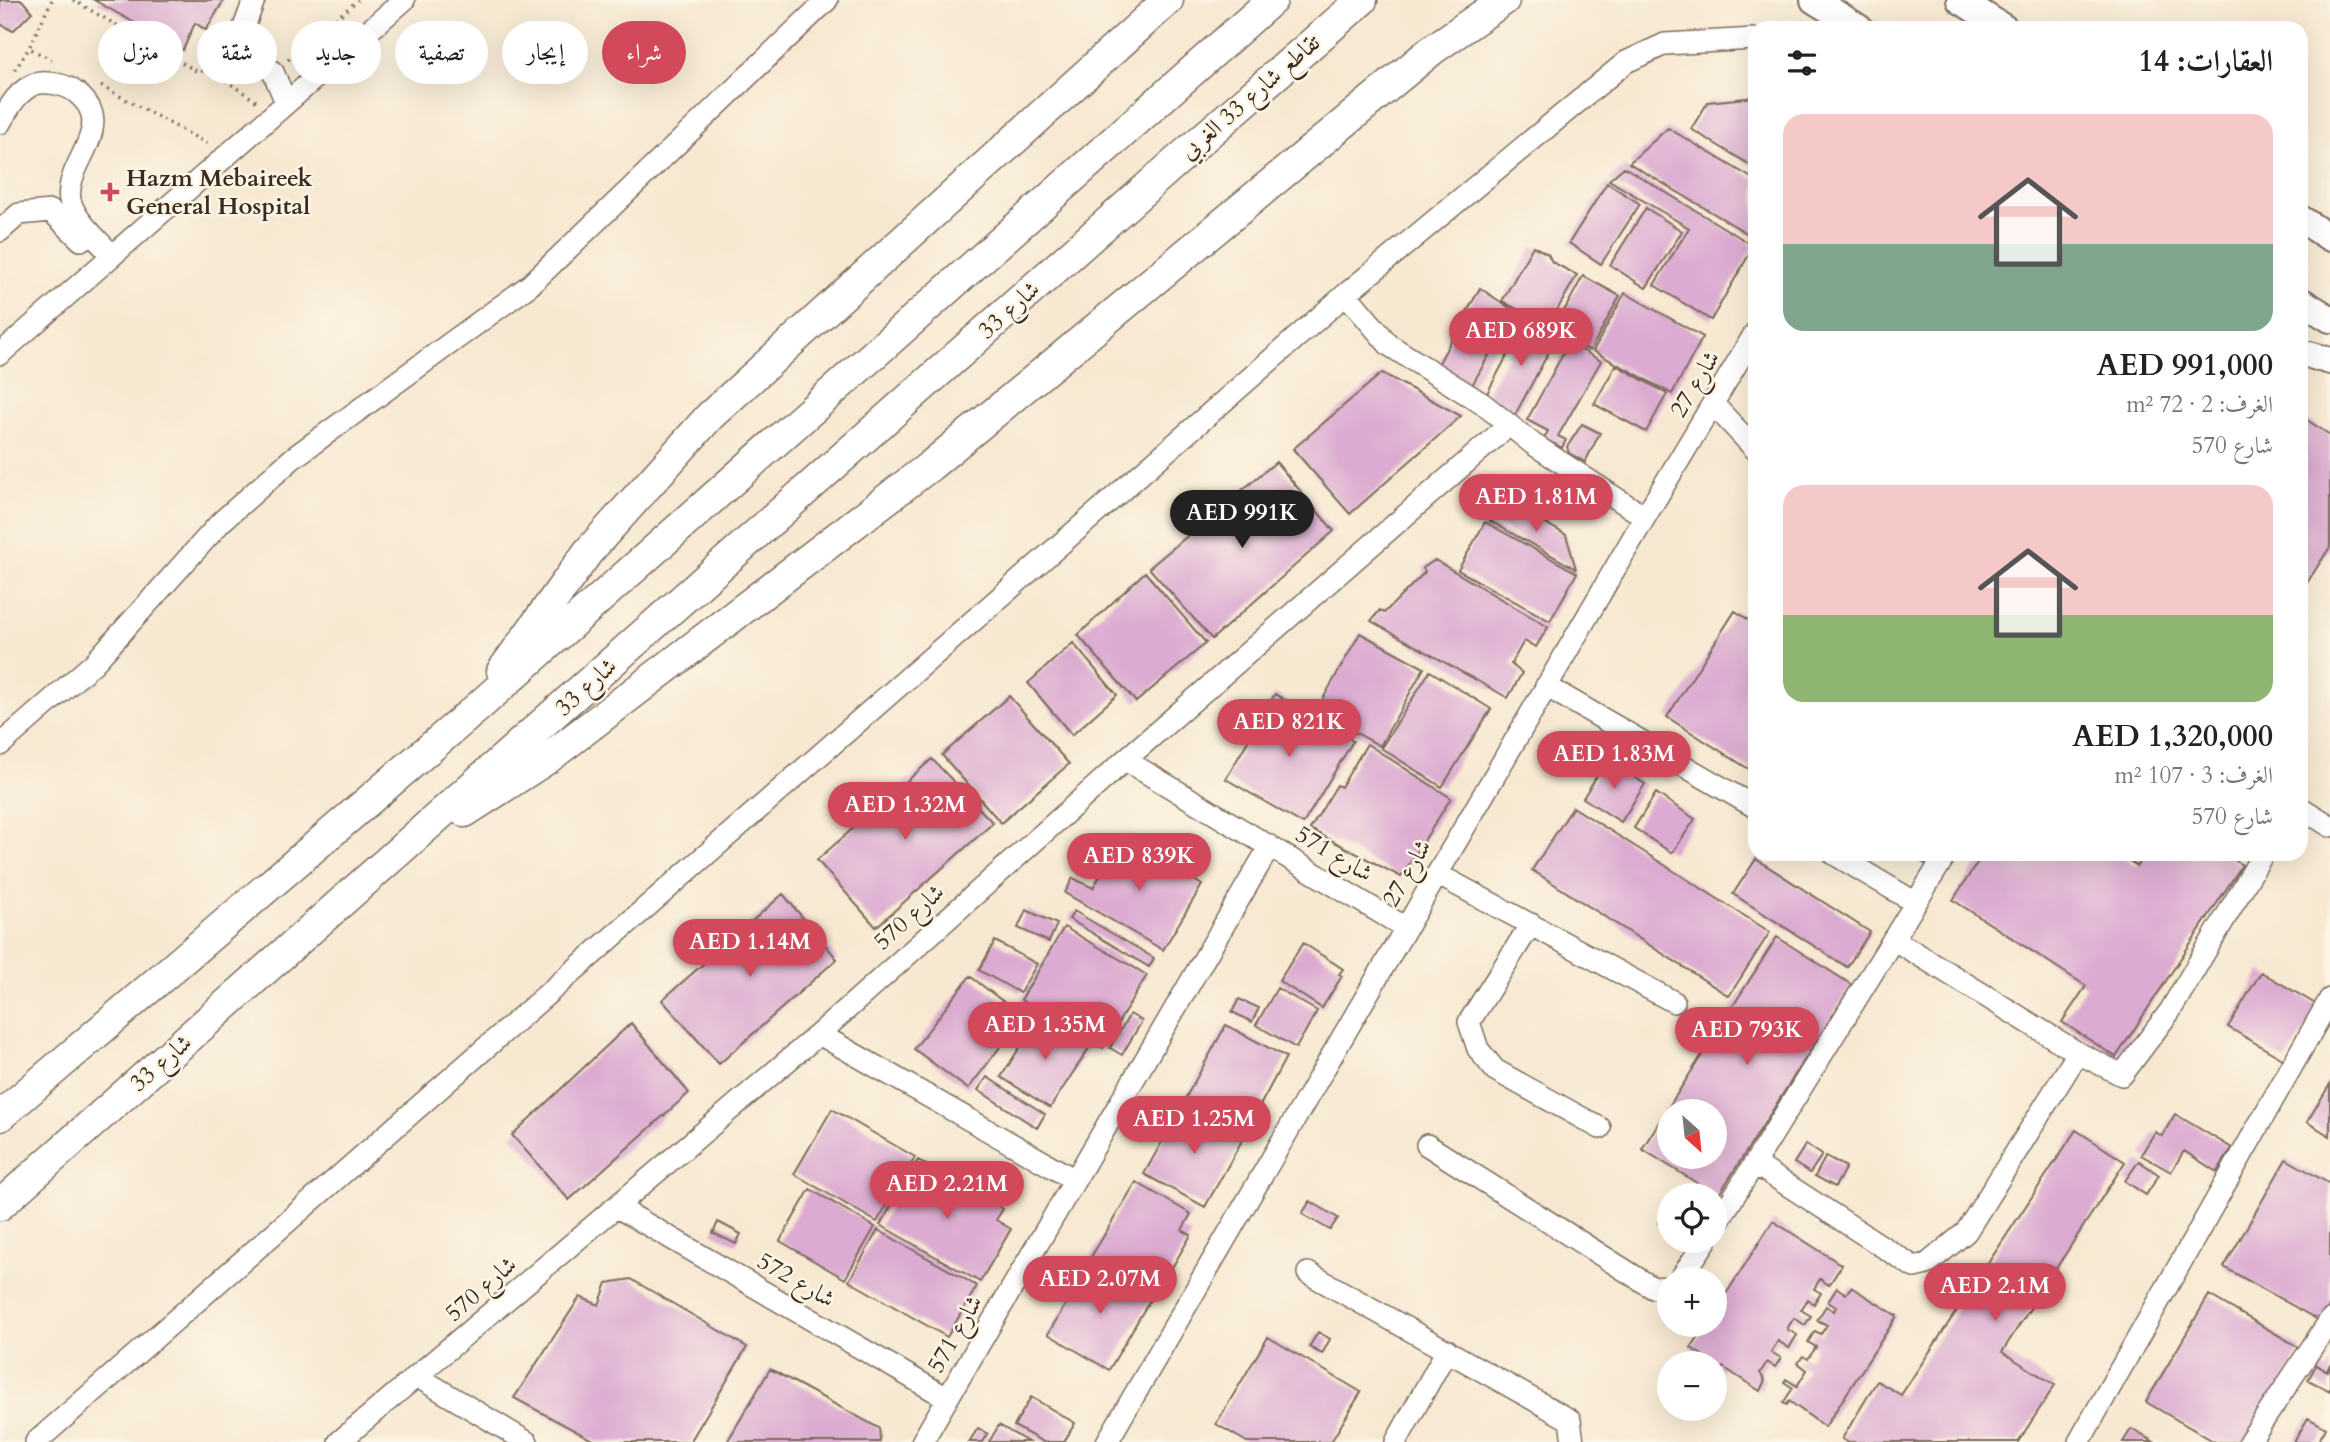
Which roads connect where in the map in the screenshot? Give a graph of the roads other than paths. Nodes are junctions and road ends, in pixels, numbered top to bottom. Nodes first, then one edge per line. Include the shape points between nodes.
1 (254, 0) edge
2 (404, 0) edge
3 (827, 0) edge
4 (1168, 0) edge
5 (1272, 0) edge
6 (1362, 0) edge
7 (1485, 0) edge
8 (1504, 0) edge
9 (1814, 0) edge
10 (1960, 0) edge
11 (1848, 21) edge
12 (1993, 21) edge
13 (1459, 28) junction
14 (1748, 39) edge
15 (280, 107) junction
16 (0, 123) edge
17 (1170, 167) joint
18 (2308, 224) edge
19 (0, 231) edge
20 (2330, 238) edge
21 (106, 261) junction
22 (1346, 293) junction
23 (2308, 305) edge
24 (2330, 319) edge
25 (1748, 345) edge
26 (0, 354) edge
27 (2314, 355) edge
28 (2330, 376) edge
29 (1714, 405) junction
30 (1509, 425) junction
31 (1748, 441) edge
32 (1644, 517) junction
33 (1546, 687) junction
34 (478, 707) junction
35 (0, 745) edge
36 (1125, 760) junction
37 (1748, 803) edge
38 (2308, 812) edge
39 (2330, 826) edge
40 (413, 841) junction
41 (1270, 846) junction
42 (1846, 861) edge
43 (1942, 861) edge
44 (2259, 861) edge
45 (1437, 874) junction
46 (1916, 902) junction
47 (1531, 924) junction
48 (1406, 928) junction
49 (1893, 939) junction
50 (2330, 999) edge
51 (1674, 1002) dead end
52 (819, 1034) junction
53 (2078, 1053) junction
54 (0, 1116) edge
55 (1600, 1128) dead end
56 (1427, 1146) dead end
57 (1755, 1164) junction
58 (1075, 1180) junction
59 (0, 1205) edge
60 (617, 1207) junction
61 (1727, 1208) edge
62 (1308, 1273) dead end
63 (1657, 1287) edge
64 (2330, 1320) edge
65 (1447, 1350) junction
66 (418, 1377) junction
67 (947, 1398) junction
68 (36, 1442) edge
69 (339, 1442) edge
70 (527, 1442) edge
71 (922, 1442) edge
72 (1107, 1442) edge
73 (1396, 1442) edge
74 (1573, 1442) edge
75 (2080, 1442) edge
76 (2249, 1442) edge

1 - 15 street via 243,30 256,58 272,72
2 - 15 street
3 - 35 street via 530,285 293,458 231,513 94,663
4 - 34 highway via 702,424 588,552
5 - 34 highway
6 - 17 highway, تقاطع شارع 33 الغربي
7 - 13 main road
8 - 13 highway
9 - 11 main road
10 - 12 main road
13 - 40 highway via 892,496 547,759
14 - 22 street via 1672,43 1626,62
15 - 21 street
16 - 21 street via 17,95 36,84 66,86 86,102 92,140 71,181 70,198
17 - 40 highway, شارع 33
18 - 20 main road
19 - 21 street via 19,214 51,211
21 - 26 street
22 - 30 street via 1389,345
22 - 68 street
23 - 24 main road
25 - 29 street, شارع 27
27 - 28 street
29 - 31 street
29 - 32 street, شارع 27
30 - 32 street
30 - 36 street, شارع 570
32 - 33 street, شارع 27
33 - 37 street
33 - 45 street, شارع 27
34 - 54 highway
36 - 41 street, شارع 571
36 - 52 street, شارع 570
38 - 39 street
40 - 59 highway, شارع 33
41 - 48 street, شارع 571
41 - 58 street, شارع 571
42 - 46 street
43 - 46 street
44 - 53 street via 2170,1011 2122,1075
45 - 47 street
45 - 48 street, شارع 27
46 - 49 street
47 - 51 street
47 - 55 street via 1469,1022 1478,1048 1495,1070
48 - 72 street, شارع 27
49 - 53 street
49 - 57 street
50 - 75 street
52 - 58 street
52 - 60 street, شارع 570
53 - 57 street via 1966,1232 1927,1264 1914,1267
56 - 63 street
57 - 61 street
58 - 67 street, شارع 571
60 - 66 street, شارع 570
60 - 67 street, شارع 572
62 - 65 street
64 - 76 street
65 - 73 street
65 - 74 street via 1570,1420
66 - 69 street, شارع 570
66 - 70 street
67 - 71 street, شارع 571

